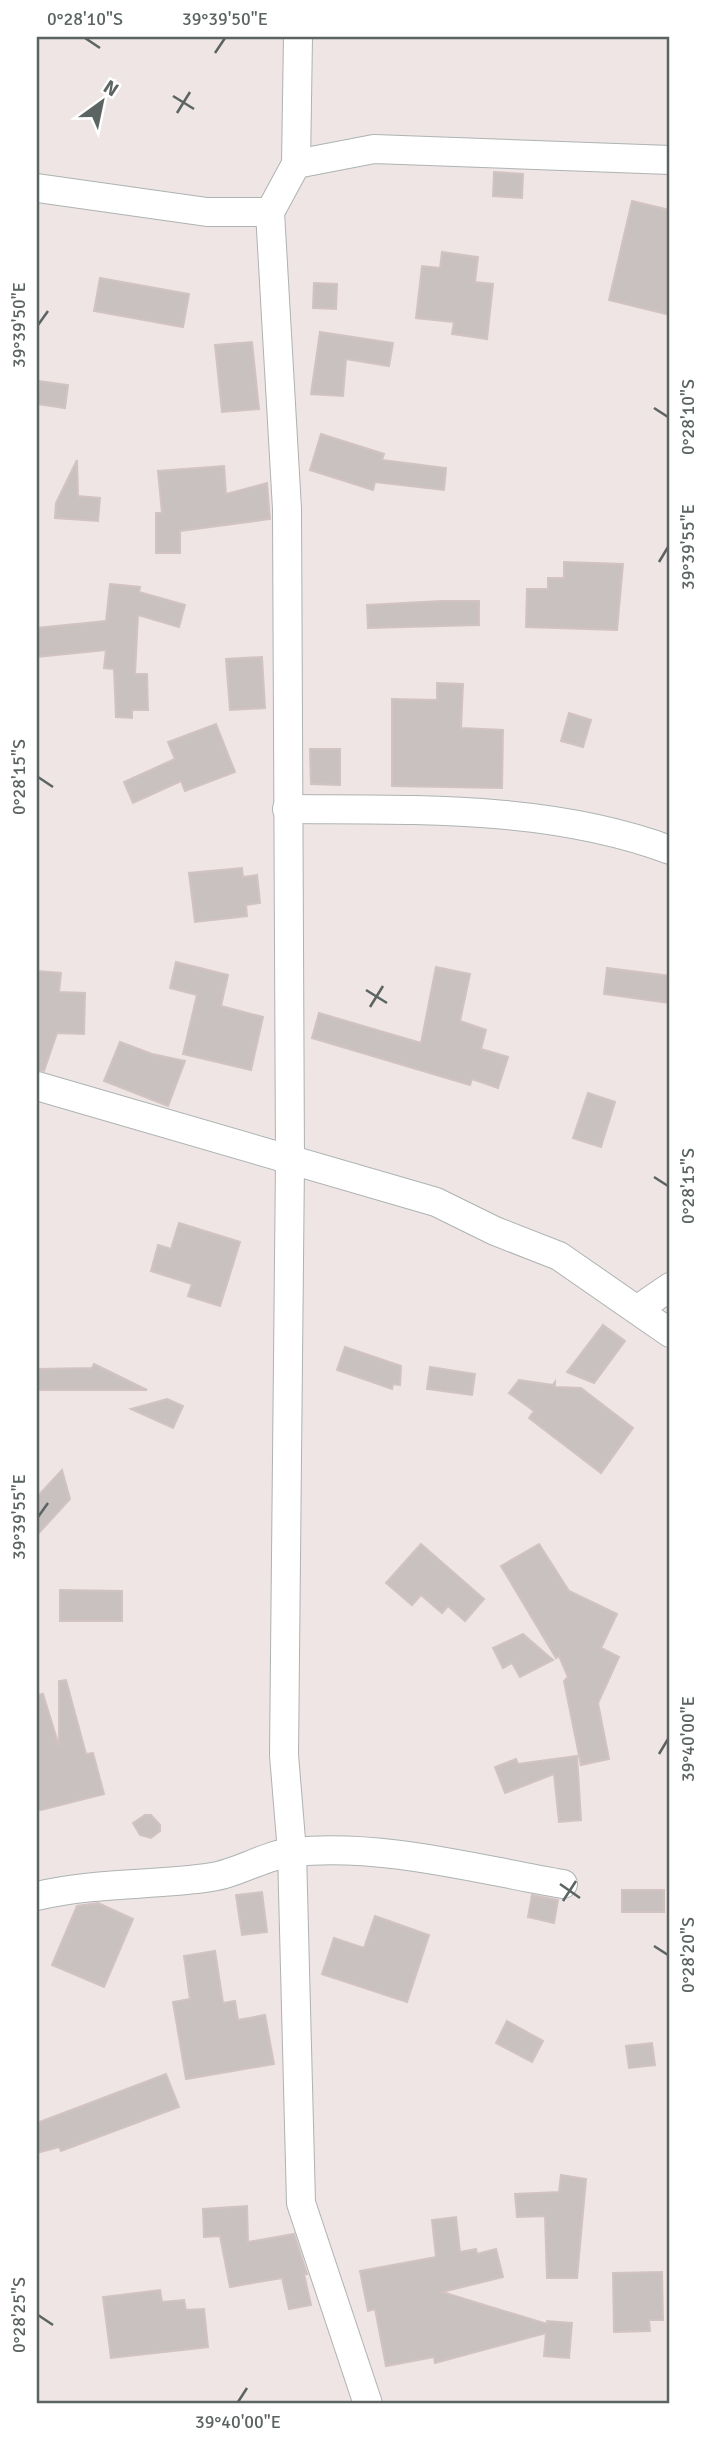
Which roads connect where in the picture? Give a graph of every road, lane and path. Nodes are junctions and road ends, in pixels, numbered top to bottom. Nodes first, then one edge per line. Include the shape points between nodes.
1 (298, 37) edge
2 (670, 160) edge
3 (296, 164) junction
4 (37, 188) edge
5 (270, 212) junction
6 (287, 809) junction
7 (670, 850) edge
8 (37, 1086) edge
9 (290, 1162) junction
10 (670, 1287) edge
11 (638, 1309) junction
12 (670, 1333) edge
13 (292, 1852) junction
14 (563, 1884) dead end
15 (37, 1896) edge
16 (368, 2404) edge

1 - 3 street
2 - 3 street via 374,149
3 - 5 street
4 - 5 street via 207,212
5 - 6 street via 287,509
6 - 7 street via 460,810 566,824
6 - 9 street
8 - 9 street
9 - 11 street via 436,1202 559,1256
9 - 13 street via 284,1755
10 - 11 street
11 - 12 street
13 - 14 street via 388,1853
13 - 15 street via 213,1877
13 - 16 street via 302,2203

